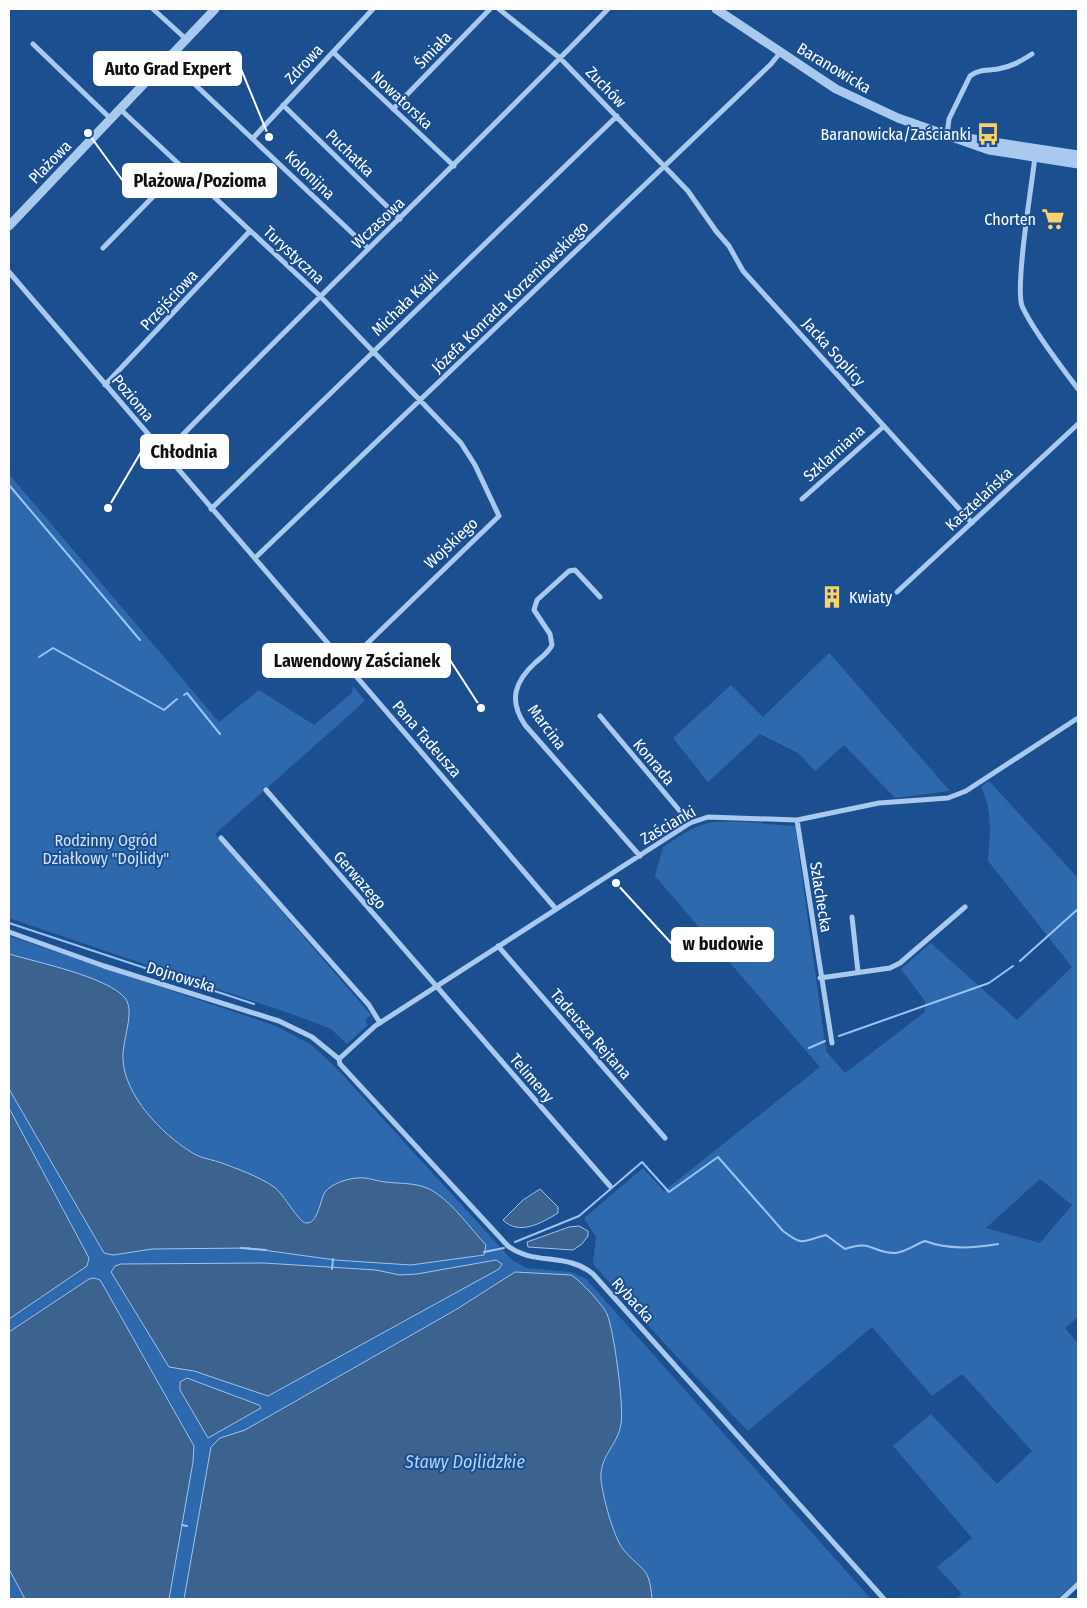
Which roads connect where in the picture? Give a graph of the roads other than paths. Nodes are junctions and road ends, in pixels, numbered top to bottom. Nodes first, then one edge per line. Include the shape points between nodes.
1 (154, 9) edge
2 (215, 9) edge
3 (373, 9) edge
4 (490, 9) edge
5 (500, 9) edge
6 (608, 9) edge
7 (716, 9) edge
8 (186, 39) junction
9 (33, 44) dead end
10 (332, 52) junction
11 (780, 53) junction
12 (1032, 54) dead end
13 (560, 58) junction
14 (168, 59) junction
15 (283, 105) junction
16 (393, 108) junction
17 (120, 109) junction
18 (617, 116) junction
19 (111, 119) junction
20 (947, 135) junction
21 (254, 138) junction
22 (1036, 153) junction
23 (1078, 155) edge
24 (1078, 164) edge
25 (454, 166) junction
26 (664, 166) junction
27 (182, 167) junction
28 (688, 191) joint
29 (400, 219) junction
30 (9, 226) edge
31 (250, 231) junction
32 (103, 248) dead end
33 (368, 248) junction
34 (9, 272) edge
35 (320, 296) junction
36 (374, 351) junction
37 (105, 385) junction
38 (1078, 388) edge
39 (420, 401) junction
40 (1078, 424) edge
41 (445, 426) joint
42 (884, 426) junction
43 (164, 454) junction
44 (802, 499) dead end
45 (211, 509) junction
46 (972, 523) junction
47 (255, 558) junction
48 (279, 585) joint
49 (897, 592) dead end
50 (600, 597) dead end
51 (346, 664) junction
52 (600, 716) dead end
53 (1078, 718) edge
54 (266, 790) dead end
55 (797, 820) junction
56 (690, 823) junction
57 (221, 838) dead end
58 (640, 856) junction
59 (965, 907) dead end
60 (556, 908) junction
61 (852, 917) dead end
62 (9, 932) edge
63 (498, 946) junction
64 (858, 972) junction
65 (820, 978) junction
66 (435, 986) junction
67 (380, 1023) junction
68 (832, 1043) dead end
69 (339, 1059) junction
70 (664, 1138) dead end
71 (610, 1186) dead end
72 (1078, 1584) edge
73 (884, 1599) edge
74 (1062, 1599) edge

1 - 8 street
2 - 8 street, Plażowa
3 - 10 street, Zdrowa
4 - 16 street, Śmiała
5 - 13 street, Zuchów
6 - 13 street, Wczasowa
7 - 11 street, Baranowicka
8 - 14 street, Plażowa
9 - 19 street
10 - 15 street, Zdrowa
10 - 16 street, Nowatorska
11 - 20 street, Baranowicka via 852,97
11 - 26 street, Józefa Konrada Korzeniowskiego
12 - 20 street via 1017,63 976,71 970,76 949,119
13 - 18 street, Zuchów
13 - 25 street, Wczasowa
14 - 17 street, Plażowa
14 - 21 street, Kolonijna
15 - 21 street, Zdrowa
15 - 29 street, Puchatka
16 - 25 street, Nowatorska
17 - 19 street, Plażowa
17 - 27 street, Turystyczna
18 - 26 street, Zuchów
18 - 36 street, Michała Kajki
19 - 30 street, Plażowa
20 - 22 street, Baranowicka
21 - 33 street, Kolonijna
22 - 23 street, Baranowicka
22 - 24 street, Baranowicka
22 - 38 street via 1026,233 1022,305
25 - 29 street, Wczasowa
26 - 28 street, Zuchów
26 - 39 street, Józefa Konrada Korzeniowskiego
27 - 31 street, Turystyczna
27 - 32 street
28 - 42 street, Jacka Soplicy via 729,246 743,271
29 - 33 street, Wczasowa
31 - 35 street, Turystyczna
31 - 37 street, Przejściowa
33 - 35 street, Wczasowa
34 - 37 street, Pozioma
35 - 36 street, Turystyczna
35 - 43 street, Wczasowa
36 - 39 street, Turystyczna
36 - 45 street, Michała Kajki
37 - 43 street, Pozioma
39 - 41 street, Turystyczna
39 - 47 street, Józefa Konrada Korzeniowskiego
40 - 46 street, Kasztelańska
41 - 51 street, Wojskiego via 469,454 499,516
42 - 44 street, Szklarniana
42 - 46 street, Jacka Soplicy
43 - 45 street, Pozioma
45 - 47 street, Pozioma
46 - 49 street, Kasztelańska
47 - 48 street, Pozioma
48 - 51 street, Pana Tadeusza
50 - 58 street, Marcina via 575,570 537,600 534,610 553,640 518,682 514,693 516,706 525,725
51 - 60 street, Pana Tadeusza
52 - 56 street, Konrada
53 - 55 street, Zaścianki via 966,792 948,798 879,804
54 - 66 street, Gerwazego
55 - 56 street, Zaścianki via 708,817
55 - 65 street, Szlachecka
56 - 58 street, Zaścianki
57 - 67 street via 369,1005
58 - 60 street, Zaścianki
59 - 64 street via 900,964
60 - 63 street, Zaścianki
61 - 64 street, Szlachecka
62 - 69 street, Dojnowska via 104,966 279,1021 312,1038
63 - 66 street, Zaścianki
63 - 70 street, Tadeusza Rejtana
64 - 65 street
65 - 68 street, Szlachecka
66 - 67 street, Zaścianki
66 - 71 street, Telimeny
67 - 69 street, Zaścianki
69 - 73 street, Rybacka via 340,1064 508,1246 524,1256 574,1262 593,1274
72 - 74 street

